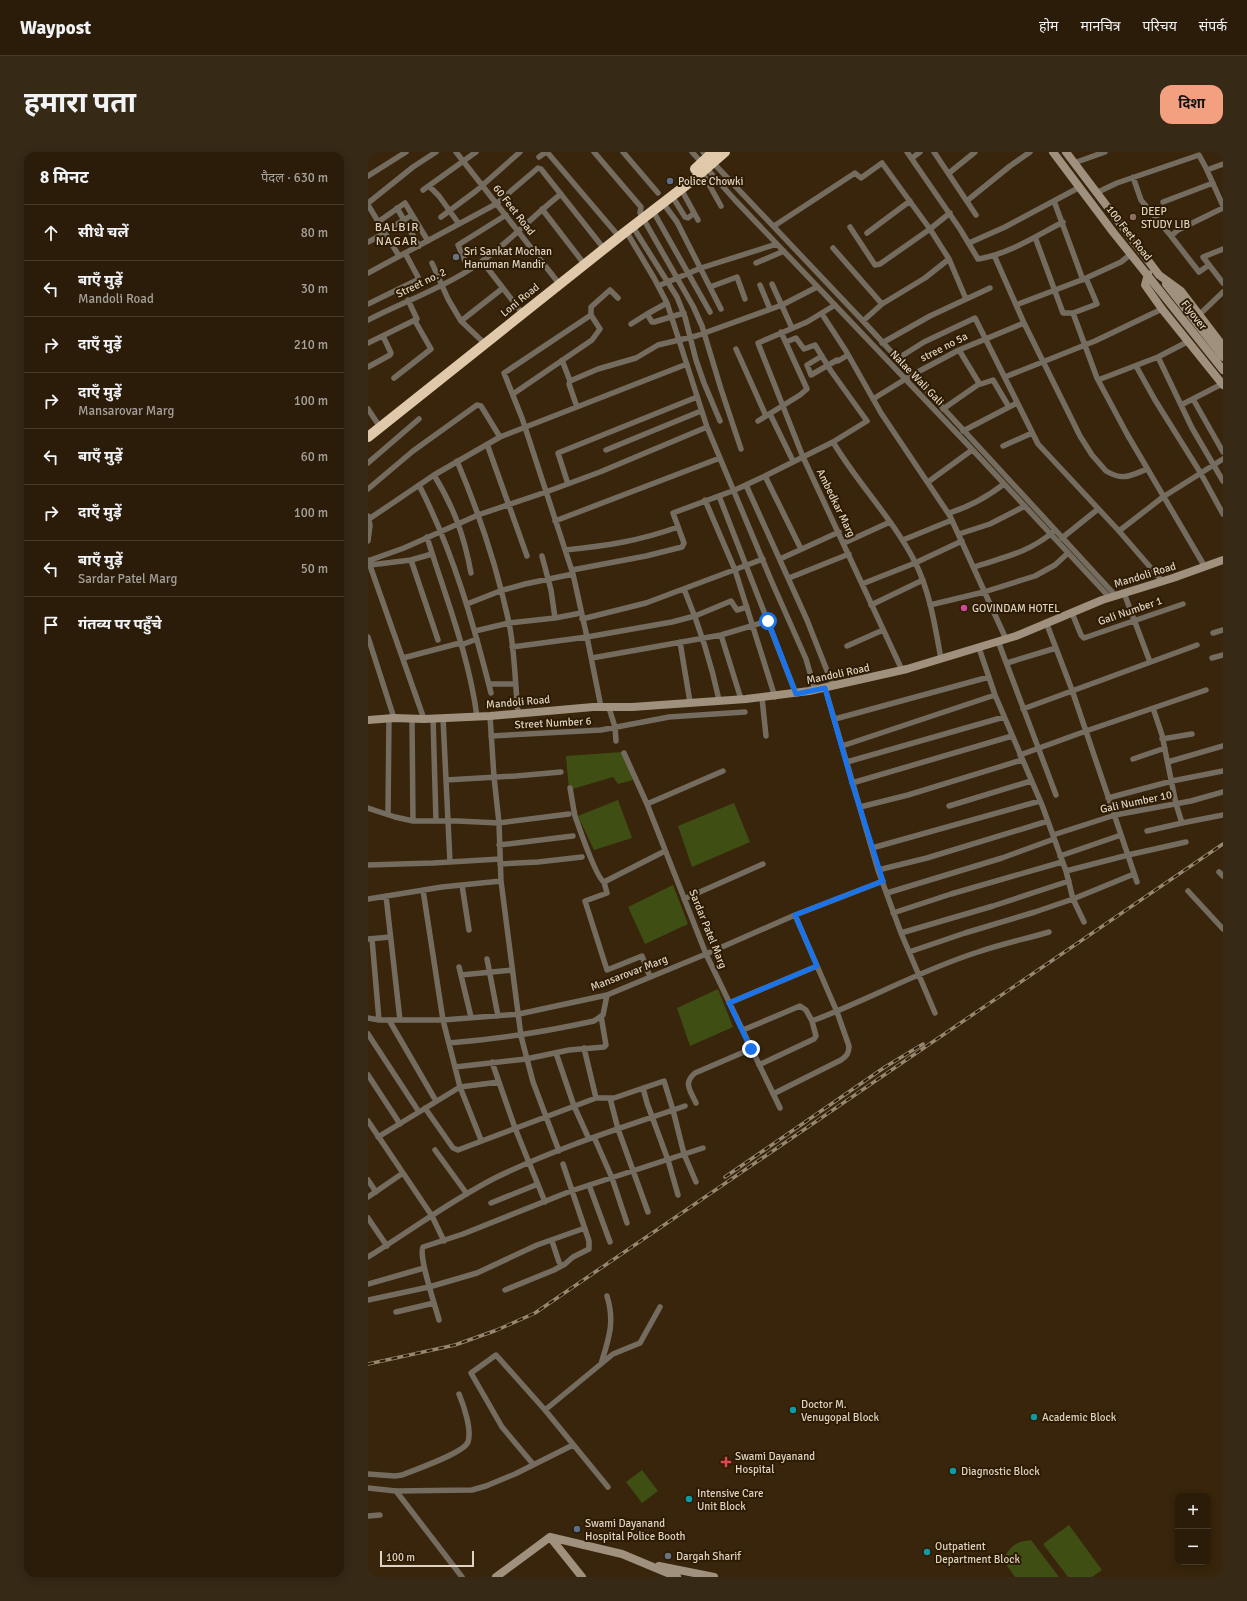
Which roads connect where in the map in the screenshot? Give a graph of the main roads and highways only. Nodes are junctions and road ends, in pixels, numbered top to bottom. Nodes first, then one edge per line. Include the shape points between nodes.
1 (725, 152) edge
2 (708, 162) edge
3 (642, 213) junction
4 (625, 230) junction
5 (374, 426) edge
6 (368, 437) edge

1 - 2 highway, Loni Road
2 - 3 highway, Loni Road
2 - 3 highway, Loni Road via 681,189 653,211
3 - 4 highway, Loni Road
3 - 4 highway, Loni Road
4 - 5 highway, Loni Road
4 - 5 highway, Loni Road via 601,245 519,309
5 - 6 highway, Loni Road

